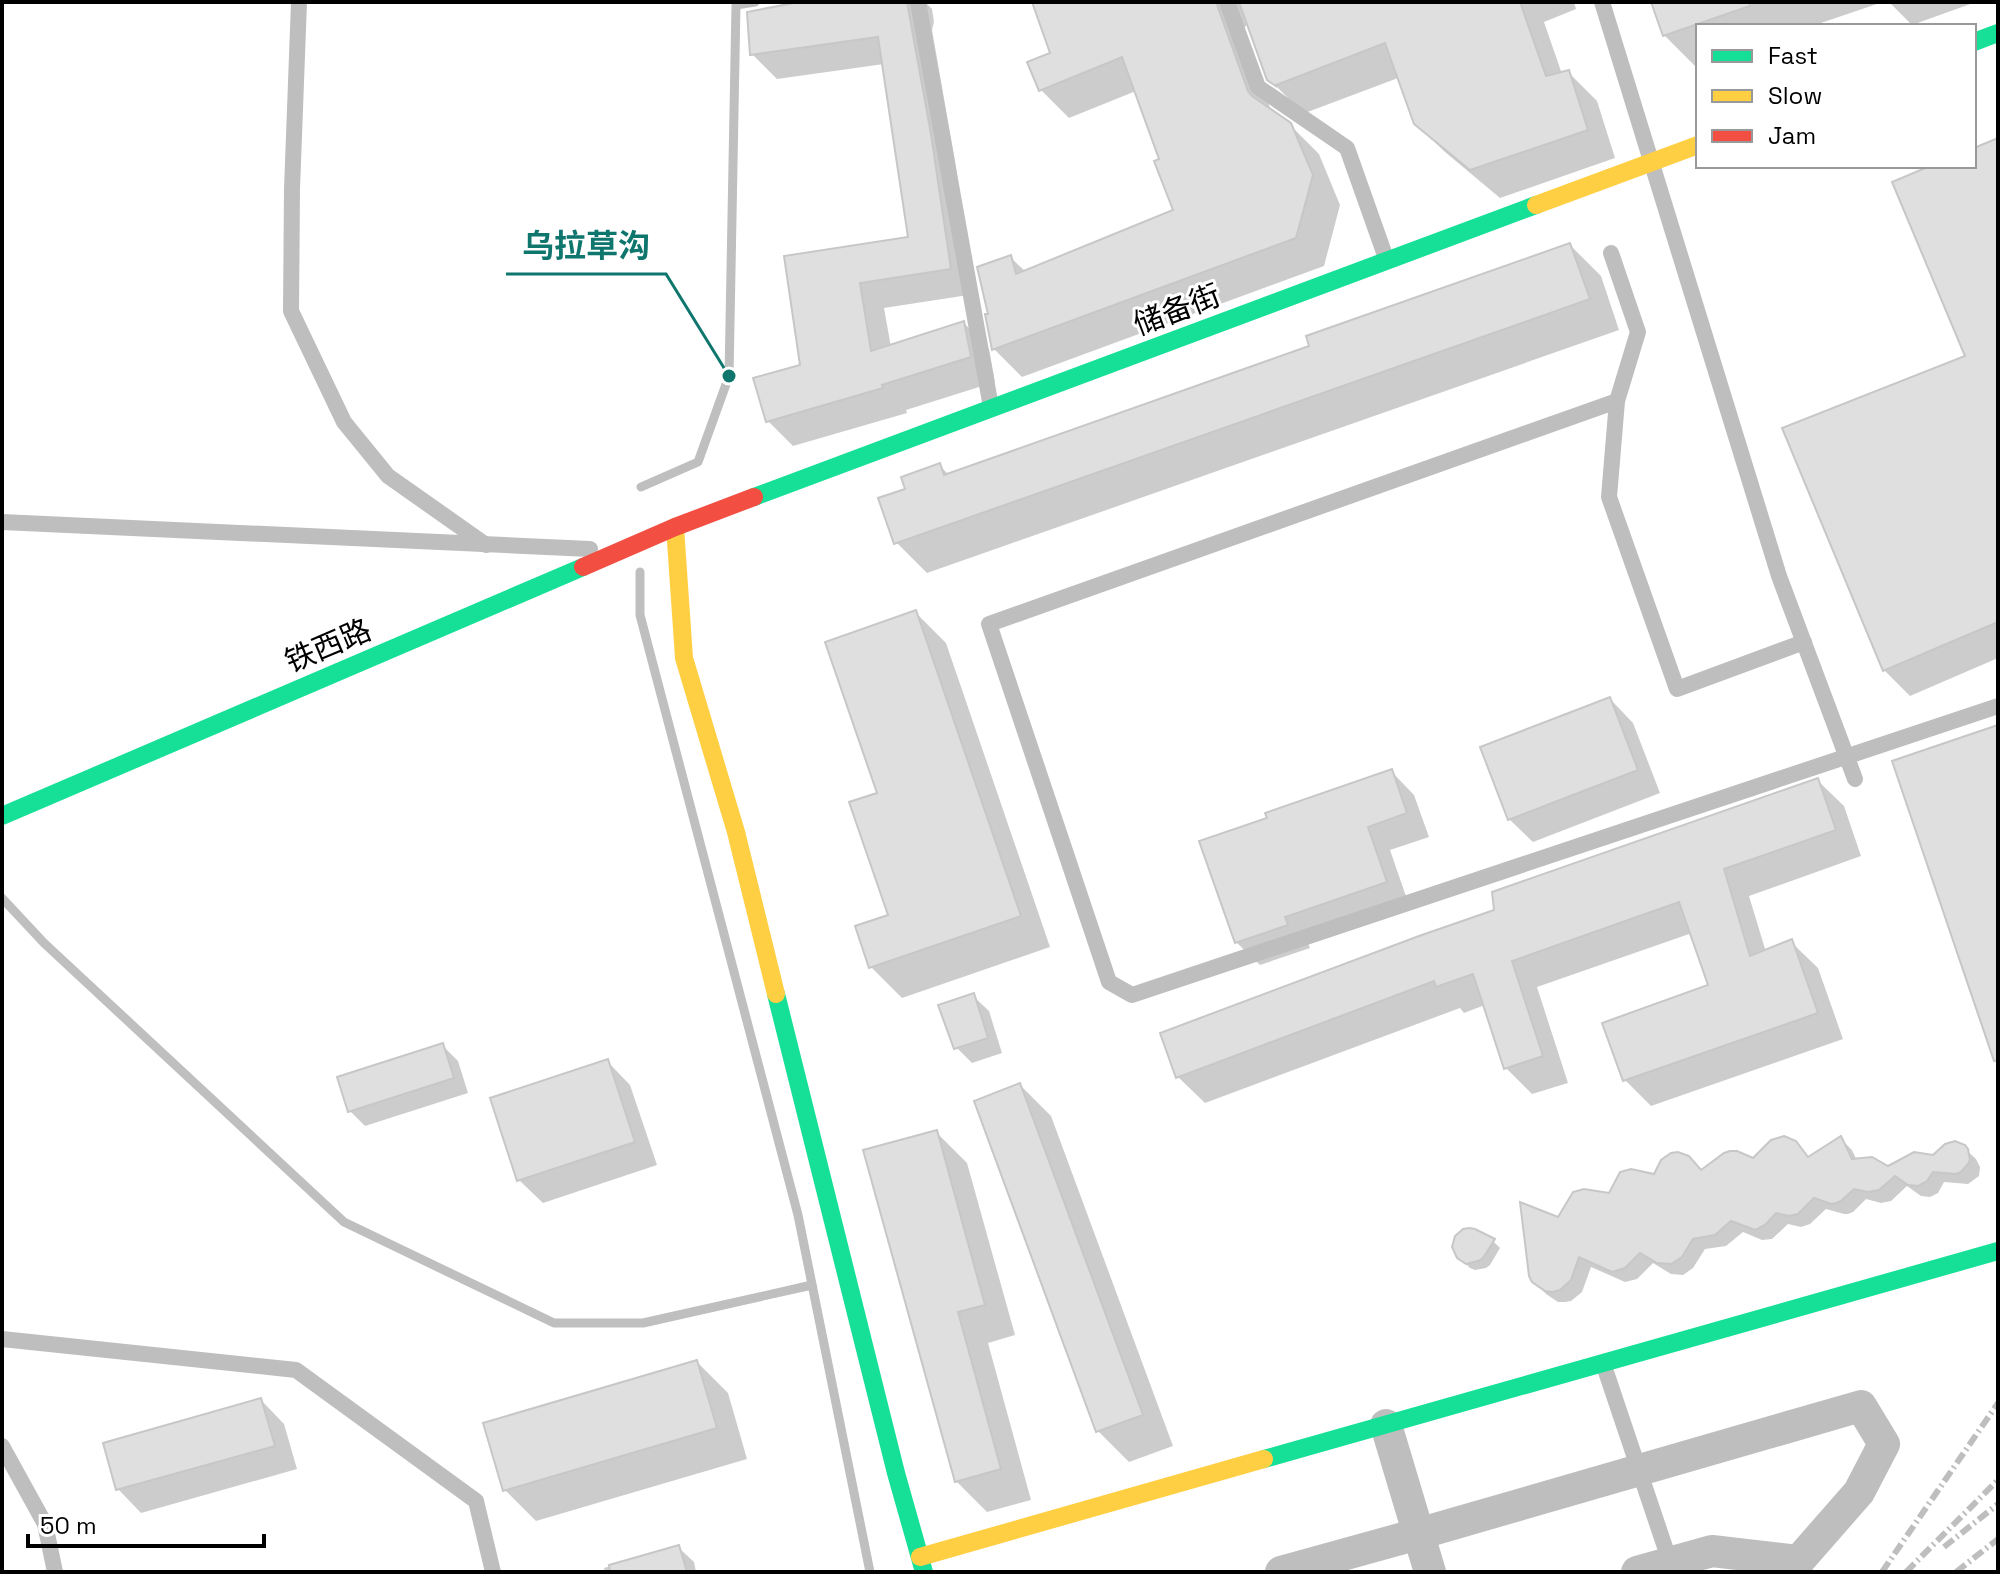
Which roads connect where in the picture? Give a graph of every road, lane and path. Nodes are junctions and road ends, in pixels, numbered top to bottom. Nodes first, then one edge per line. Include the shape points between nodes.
1 (299, 2) edge
2 (918, 2) edge
3 (1227, 2) edge
4 (1602, 2) edge
5 (1998, 33) edge
6 (1976, 41) edge
7 (1696, 146) edge
8 (1652, 162) junction
9 (1611, 253) dead end
10 (1387, 261) junction
11 (1617, 401) junction
12 (992, 409) junction
13 (2, 522) edge
14 (675, 527) junction
15 (486, 545) junction
16 (620, 551) junction
17 (1804, 642) junction
18 (1998, 706) edge
19 (1846, 756) junction
20 (1855, 779) dead end
21 (2, 816) edge
22 (1998, 1251) edge
23 (2, 1339) edge
24 (1603, 1363) junction
25 (1386, 1425) junction
26 (2, 1446) edge
27 (1639, 1471) junction
28 (1418, 1534) junction
29 (1670, 1562) junction
30 (922, 1565) edge
31 (1793, 1566) edge
32 (55, 1572) edge
33 (493, 1572) edge
34 (1281, 1572) edge
35 (1430, 1572) edge
36 (1637, 1572) edge

1 - 15 lane via 291,311 344,422 388,476
2 - 12 lane
3 - 10 lane via 1258,87 1347,148
4 - 8 lane
5 - 6 street
7 - 8 street, 储备街
8 - 10 street, 储备街
8 - 17 lane
9 - 11 lane via 1638,332
10 - 12 street, 储备街
11 - 17 lane via 1609,497 1677,689
11 - 19 lane via 989,624 1109,982 1132,995
12 - 14 street, 储备街
13 - 15 lane
14 - 16 street, 铁西路
14 - 30 street via 684,658 736,832
15 - 16 lane
16 - 21 street, 铁西路
17 - 19 lane
18 - 19 lane
19 - 20 lane
22 - 24 street
23 - 33 lane via 296,1370 476,1501
24 - 25 street
24 - 27 lane
25 - 28 street
25 - 30 street
26 - 32 lane via 45,1524
27 - 28 street
27 - 29 lane
27 - 31 street via 1861,1406 1884,1444 1859,1492
28 - 34 street
28 - 35 street
29 - 31 street via 1712,1551
29 - 36 street

